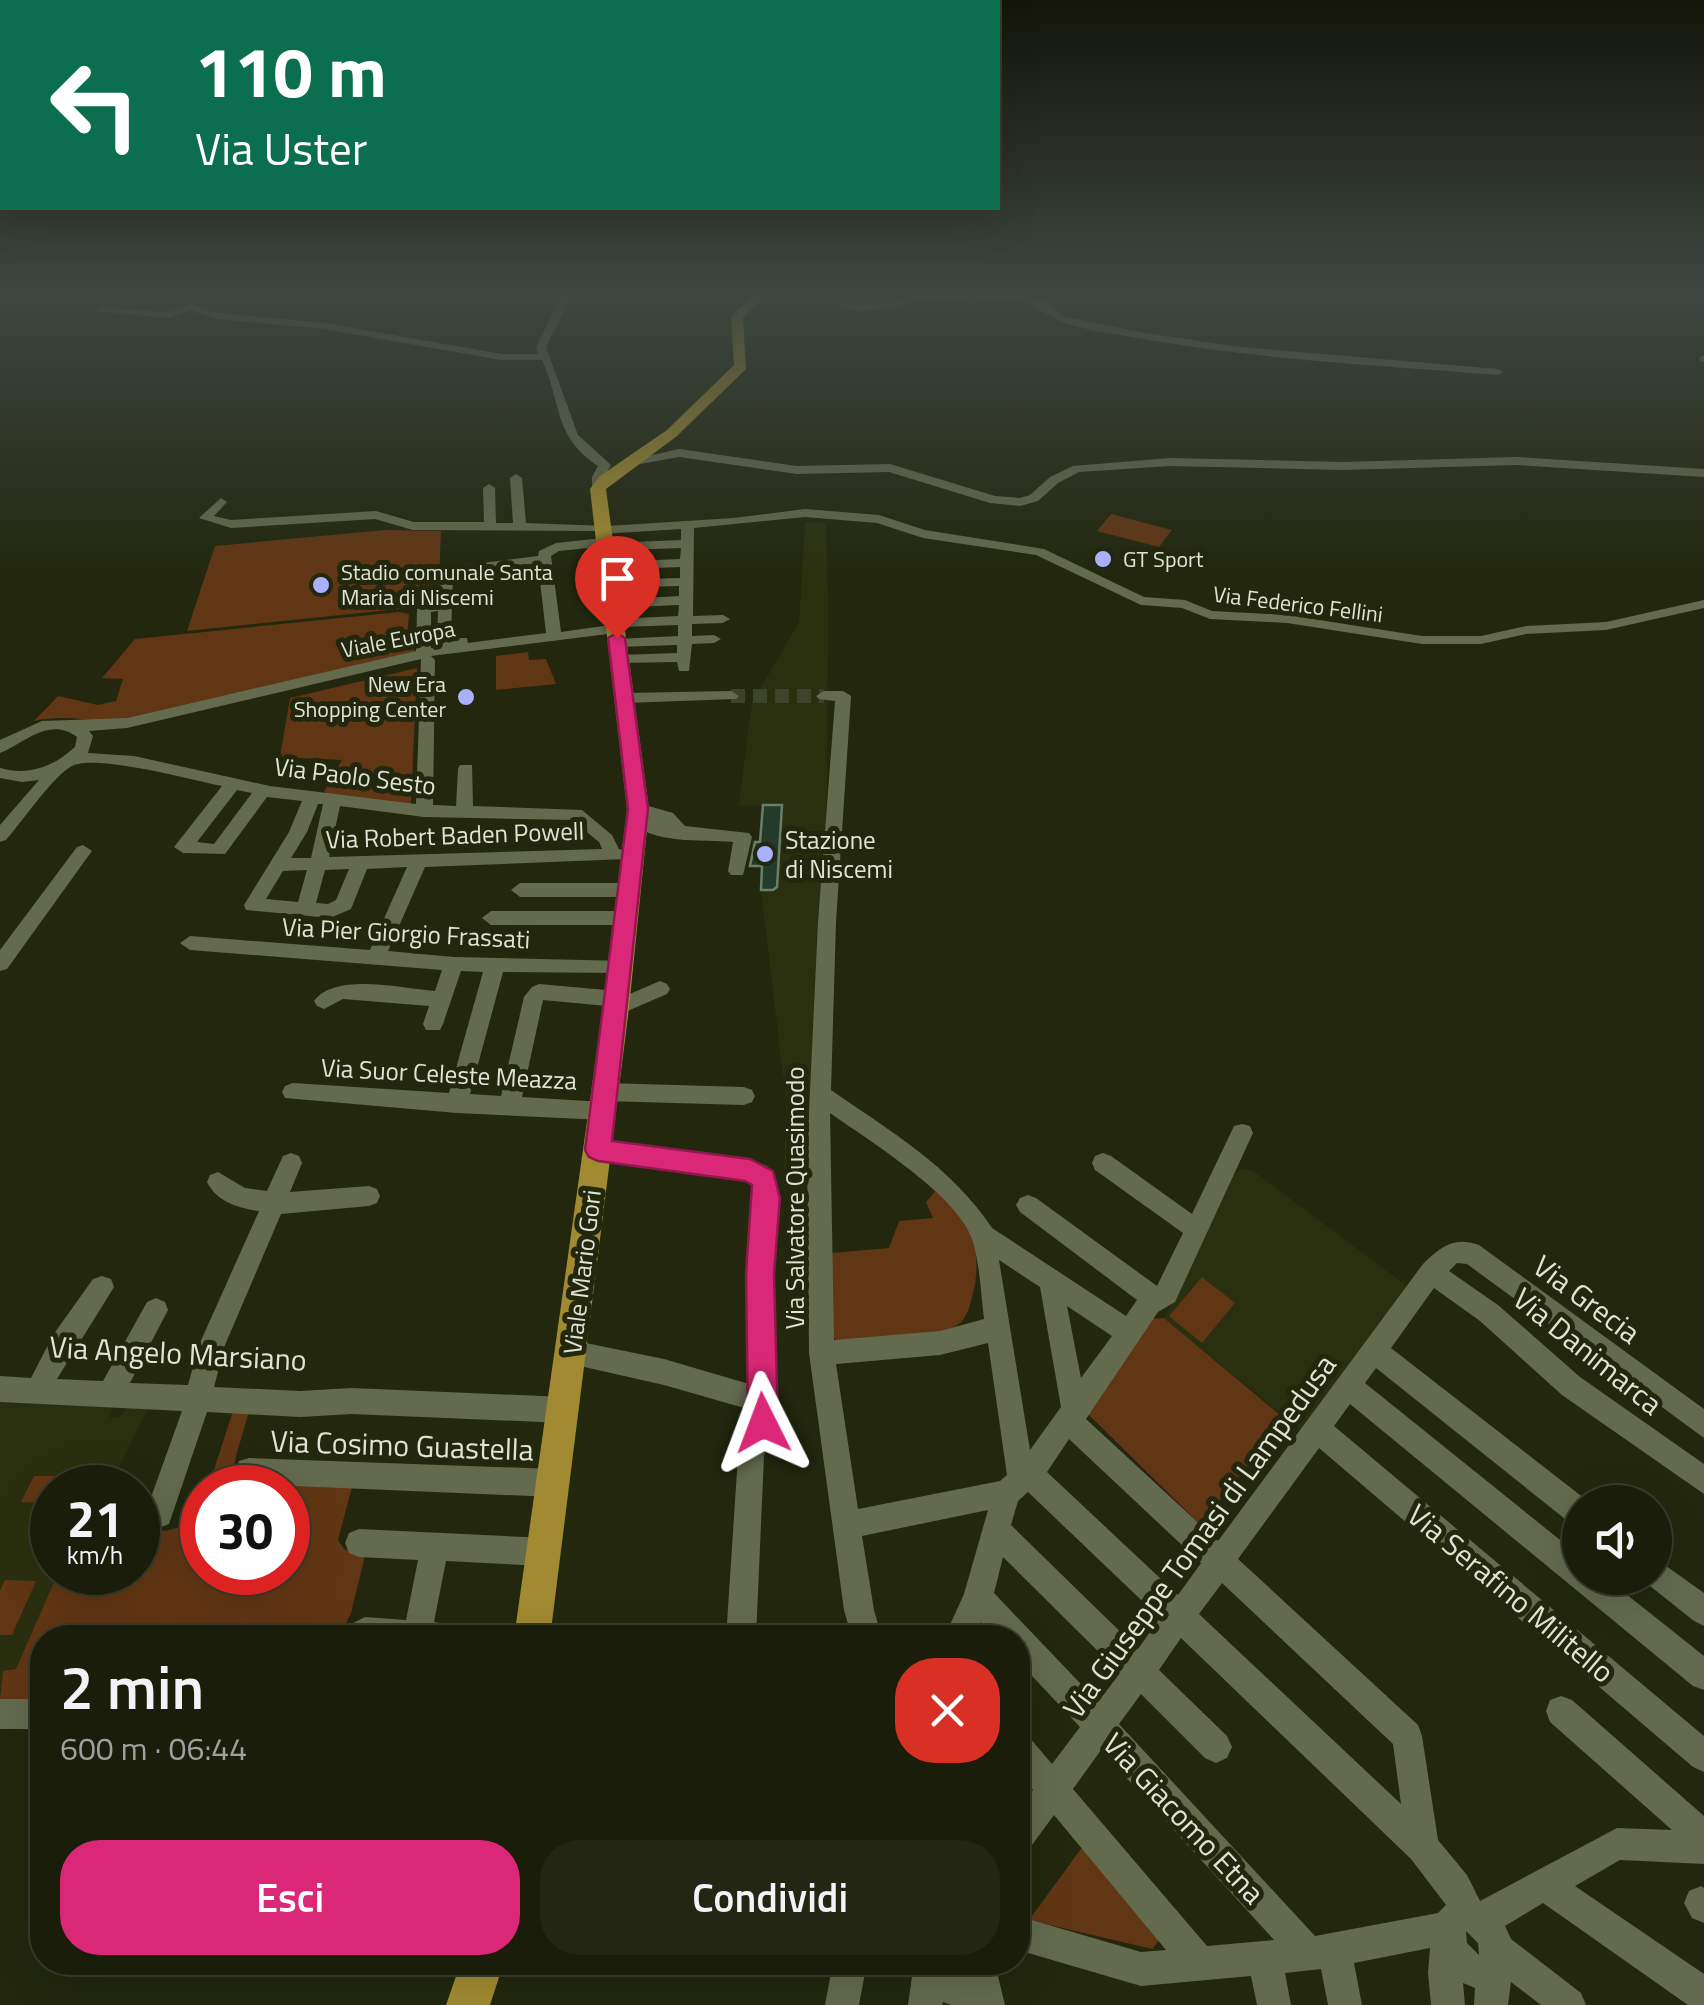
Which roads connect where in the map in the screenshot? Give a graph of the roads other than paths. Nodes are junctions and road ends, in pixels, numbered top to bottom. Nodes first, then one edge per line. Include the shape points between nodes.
1 (554, 389) edge
2 (718, 389) edge
3 (672, 433) junction
4 (679, 453) junction
5 (629, 462) junction
6 (1704, 474) edge
7 (516, 478) dead end
8 (489, 488) dead end
9 (598, 489) junction
10 (221, 502) dead end
11 (520, 524) junction
12 (490, 525) junction
13 (688, 526) junction
14 (687, 544) junction
15 (545, 560) junction
16 (687, 563) junction
17 (686, 582) junction
18 (610, 591) junction
19 (686, 600) junction
20 (1704, 604) edge
21 (445, 606) junction
22 (723, 618) dead end
23 (685, 620) junction
24 (553, 633) junction
25 (714, 640) dead end
26 (684, 655) junction
27 (425, 657) junction
28 (730, 696) tunnel mouth
29 (833, 696) dead end
30 (625, 698) junction
31 (74, 726) junction
32 (5, 742) edge
33 (72, 759) junction
34 (466, 770) dead end
35 (4, 775) edge
36 (233, 784) junction
37 (263, 790) junction
38 (312, 797) junction
39 (332, 800) junction
40 (424, 811) junction
41 (464, 813) junction
42 (0, 817) edge
43 (678, 828) junction
44 (633, 834) junction
45 (0, 836) edge
46 (84, 851) dead end
47 (418, 861) junction
48 (360, 863) junction
49 (318, 864) junction
50 (278, 865) junction
51 (737, 871) dead end
52 (520, 890) dead end
53 (628, 904) junction
54 (305, 909) junction
55 (491, 918) dead end
56 (190, 942) dead end
57 (3, 957) edge
58 (374, 959) junction
59 (454, 964) junction
60 (495, 966) junction
61 (620, 966) junction
62 (660, 989) dead end
63 (441, 999) junction
64 (324, 1001) dead end
65 (617, 1003) junction
66 (433, 1024) dead end
67 (293, 1092) dead end
68 (822, 1095) junction
69 (744, 1096) dead end
70 (604, 1102) junction
71 (456, 1104) junction
72 (509, 1106) junction
73 (1242, 1133) dead end
74 (598, 1150) junction
75 (290, 1163) dead end
76 (1104, 1163) dead end
77 (218, 1182) dead end
78 (369, 1196) dead end
79 (273, 1203) junction
80 (1028, 1205) dead end
81 (1198, 1232) junction
82 (984, 1236) junction
83 (1431, 1272) junction
84 (1051, 1284) junction
85 (102, 1288) dead end
86 (1156, 1300) junction
87 (156, 1310) dead end
88 (998, 1328) junction
89 (1130, 1334) junction
90 (1374, 1350) junction
91 (572, 1352) junction
92 (822, 1354) junction
93 (0, 1376) edge
94 (44, 1378) junction
95 (116, 1382) junction
96 (1348, 1386) junction
97 (0, 1389) edge
98 (200, 1392) junction
99 (765, 1401) junction
100 (564, 1410) junction
101 (1072, 1417) junction
102 (1704, 1425) edge
103 (1317, 1429) junction
104 (310, 1474) edge
105 (1704, 1480) edge
106 (554, 1483) junction
107 (1019, 1483) junction
108 (1562, 1499) edge
109 (160, 1511) edge
110 (846, 1525) junction
111 (994, 1528) junction
112 (359, 1543) dead end
113 (435, 1548) junction
114 (544, 1552) junction
115 (1562, 1560) edge
116 (1219, 1564) junction
117 (1672, 1585) edge
118 (1606, 1595) edge
119 (978, 1597) junction
120 (1704, 1610) edge
121 (1180, 1618) junction
122 (419, 1625) edge
123 (534, 1625) edge
124 (743, 1625) edge
125 (863, 1625) edge
126 (966, 1625) edge
127 (1003, 1625) edge
128 (1030, 1654) edge
129 (1140, 1673) junction
130 (1704, 1674) edge
131 (1562, 1711) dead end
132 (0, 1714) edge
133 (30, 1714) edge
134 (1100, 1728) junction
135 (1216, 1748) dead end
136 (1704, 1756) edge
137 (1030, 1762) edge
138 (1054, 1791) junction
139 (1030, 1822) edge
140 (1704, 1837) edge
141 (1423, 1847) junction
142 (1704, 1848) edge
143 (1546, 1884) junction
144 (1474, 1936) junction
145 (1030, 1940) edge
146 (1321, 1952) junction
147 (1266, 1959) junction
148 (1202, 1966) junction
149 (478, 1975) edge
150 (848, 1975) edge
151 (985, 1981) edge
152 (939, 1984) edge
153 (1704, 1995) edge
154 (468, 2005) edge
155 (842, 2005) edge
156 (1274, 2005) edge
157 (1345, 2005) edge
158 (1448, 2005) edge
159 (1491, 2005) edge
160 (1570, 2005) edge

1 - 9 street via 566,429 587,456 606,466
2 - 3 main road
3 - 4 street
3 - 5 main road
4 - 5 street
4 - 6 street via 797,470 890,468 1020,502 1077,470 1170,462 1517,461
5 - 9 main road
7 - 11 street
8 - 12 street
9 - 18 main road, Viale Mario Gori
10 - 12 street via 204,518 231,524 376,515 414,526
11 - 12 street
11 - 18 street
13 - 14 street
13 - 18 street, Via Federico Fellini
13 - 20 street, Via Federico Fellini via 805,513 878,518 923,534 1039,552 1141,601 1185,604 1210,616 1422,640 1606,626
14 - 16 street
14 - 18 street
15 - 18 street via 556,547
15 - 21 street via 446,571
15 - 24 street
16 - 17 street
16 - 18 street
17 - 18 street
17 - 19 street
18 - 19 street
18 - 23 street
18 - 24 street, Viale Europa
18 - 26 street
18 - 27 street, Viale Europa
18 - 30 main road, Viale Mario Gori
19 - 23 street
21 - 24 street via 444,643
21 - 27 street via 424,609
22 - 23 street
23 - 26 street
24 - 27 street, Viale Europa
25 - 26 street
27 - 31 street, Viale Europa via 127,722
27 - 33 street, Viale Europa via 120,732
27 - 40 street
28 - 30 street
29 - 68 street, Via Salvatore Quasimodo
30 - 44 main road, Viale Mario Gori
31 - 32 street, Viale Europa via 39,727
31 - 33 street via 85,736
33 - 35 street via 38,775
33 - 36 street, Via Paolo Sesto via 134,761
33 - 45 street
34 - 41 street
35 - 42 street via 18,793
36 - 37 street, Via Paolo Sesto
36 - 37 street via 183,848 220,850
37 - 38 street, Via Paolo Sesto
38 - 39 street, Via Paolo Sesto
38 - 50 street
39 - 40 street, Via Paolo Sesto
39 - 49 street
40 - 41 street, Via Paolo Sesto
41 - 44 street, Via Paolo Sesto via 576,814 606,839
43 - 44 street
43 - 44 street via 660,814
43 - 51 street via 743,837
44 - 47 street, Via Robert Baden Powell
44 - 53 main road, Viale Mario Gori
46 - 57 street
47 - 48 street, Via Robert Baden Powell
47 - 58 street
48 - 49 street, Via Robert Baden Powell
48 - 54 street via 344,904 330,911
49 - 50 street, Via Robert Baden Powell
49 - 54 street
50 - 54 street via 253,905
52 - 53 street
53 - 55 street
53 - 61 main road, Viale Mario Gori
56 - 58 street, Via Pier Giorgio Frassati
58 - 59 street, Via Pier Giorgio Frassati
59 - 60 street, Via Pier Giorgio Frassati
59 - 63 street
60 - 61 street, Via Pier Giorgio Frassati
60 - 71 street
61 - 65 main road, Viale Mario Gori
62 - 65 street
63 - 64 street via 340,991
63 - 66 street
65 - 70 main road, Viale Mario Gori
65 - 72 street via 539,992
67 - 71 street, Via Suor Celeste Meazza
68 - 82 street via 948,1188
68 - 92 street, Via Salvatore Quasimodo
69 - 70 street, Via Suor Celeste Meazza
70 - 72 street, Via Suor Celeste Meazza
70 - 74 main road, Viale Mario Gori
71 - 72 street, Via Suor Celeste Meazza
73 - 81 street
74 - 91 main road, Viale Mario Gori
74 - 99 street via 750,1170 764,1179
75 - 79 street
76 - 81 street
77 - 79 street via 240,1198
78 - 79 street
79 - 98 street via 212,1345
80 - 86 street
81 - 86 street via 1166,1294
82 - 84 street
82 - 88 street
83 - 90 street, Via Giuseppe Tomasi di Lampedusa
83 - 102 street, Via Grecia via 1452,1252 1471,1253
83 - 105 street, Via Danimarca via 1571,1386
84 - 89 street
84 - 101 street
85 - 94 street
86 - 89 street
87 - 95 street
88 - 92 street via 940,1343
88 - 107 street
89 - 101 street
90 - 96 street, Via Giuseppe Tomasi di Lampedusa
90 - 108 street
91 - 99 street
91 - 100 main road, Viale Mario Gori
92 - 110 street, Via Salvatore Quasimodo
93 - 94 street, Via Angelo Marsiano
94 - 95 street, Via Angelo Marsiano
95 - 98 street, Via Angelo Marsiano
96 - 103 street, Via Giuseppe Tomasi di Lampedusa
96 - 115 street
97 - 98 street, Via Angelo Marsiano
98 - 100 street, Via Angelo Marsiano via 300,1404
98 - 109 street
99 - 124 street via 751,1456
100 - 106 main road, Viale Mario Gori
101 - 107 street
101 - 116 street
103 - 116 street, Via Giuseppe Tomasi di Lampedusa
103 - 136 street, Via Serafino Militello
104 - 106 street, Via Cosimo Guastella
106 - 114 main road, Viale Mario Gori
107 - 110 street
107 - 111 street
107 - 121 street
110 - 125 street, Via Salvatore Quasimodo
111 - 119 street
111 - 129 street
112 - 113 street
113 - 114 street
113 - 122 street
114 - 123 main road, Viale Mario Gori
116 - 121 street, Via Giuseppe Tomasi di Lampedusa
116 - 141 street via 1407,1736
117 - 120 street
118 - 130 street
119 - 126 street
119 - 127 street, Via Giacomo Etna
121 - 129 street, Via Giuseppe Tomasi di Lampedusa
121 - 141 street
128 - 134 street, Via Giacomo Etna
129 - 134 street, Via Giuseppe Tomasi di Lampedusa
129 - 135 street
131 - 140 street
132 - 133 street
134 - 138 street, Via Giuseppe Tomasi di Lampedusa
134 - 146 street, Via Giacomo Etna
137 - 138 street
138 - 139 street, Via Giuseppe Tomasi di Lampedusa
138 - 148 street
141 - 144 street via 1455,1888
142 - 143 street via 1617,1844
143 - 144 street via 1496,1911
143 - 153 street
144 - 146 street
144 - 158 street via 1445,1974
144 - 159 street
144 - 160 street
145 - 148 street via 1142,1969
146 - 147 street
146 - 157 street
147 - 148 street
147 - 156 street
149 - 154 main road
150 - 155 street
151 - 152 street via 960,1990

